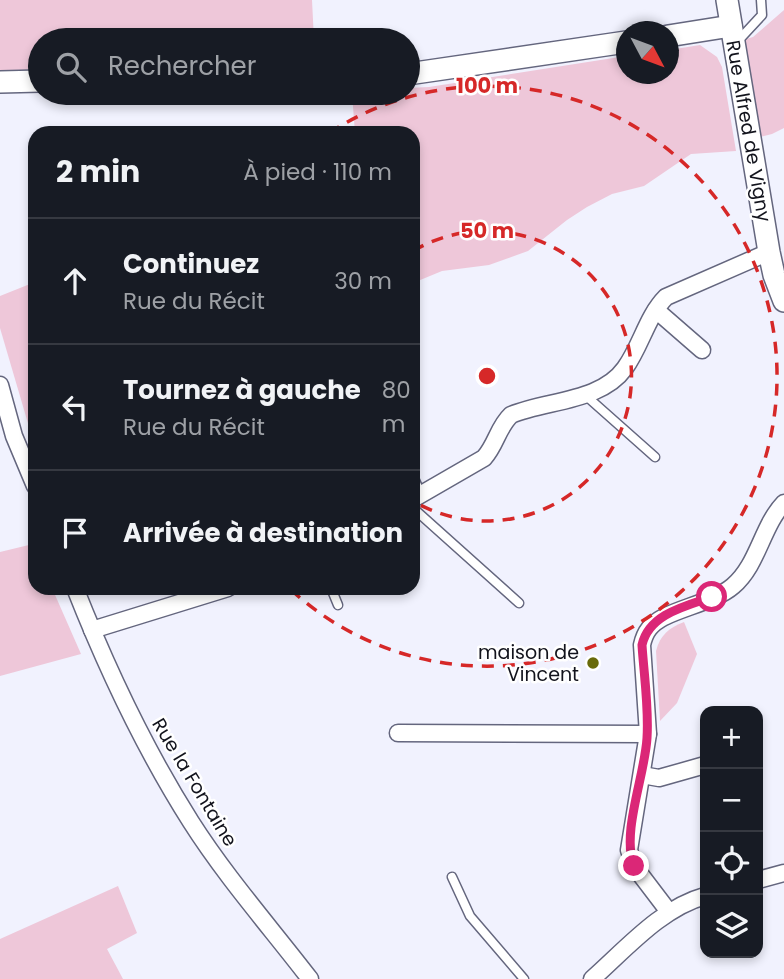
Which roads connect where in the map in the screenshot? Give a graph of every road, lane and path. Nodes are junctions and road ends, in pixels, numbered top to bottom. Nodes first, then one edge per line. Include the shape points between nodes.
1 (727, 0) edge
2 (761, 0) edge
3 (733, 35) junction
4 (679, 36) edge
5 (616, 44) edge
6 (420, 72) edge
7 (28, 81) edge
8 (0, 82) edge
9 (769, 252) junction
10 (784, 301) edge
11 (656, 310) junction
12 (702, 350) dead end
13 (0, 385) edge
14 (584, 394) junction
15 (655, 457) dead end
16 (28, 469) edge
17 (420, 498) edge
18 (784, 503) edge
19 (420, 504) edge
20 (78, 595) edge
21 (205, 595) edge
22 (334, 595) edge
23 (519, 603) dead end
24 (338, 605) dead end
25 (92, 630) junction
26 (398, 733) dead end
27 (648, 734) junction
28 (700, 766) edge
29 (642, 775) junction
30 (784, 873) edge
31 (452, 877) dead end
32 (763, 879) edge
33 (700, 897) edge
34 (668, 912) junction
35 (310, 979) edge
36 (524, 979) edge
37 (592, 979) edge

1 - 3 street, Rue Alfred de Vigny
2 - 3 lane via 762,15
3 - 4 street
3 - 9 street, Rue Alfred de Vigny
5 - 6 street
7 - 8 street
9 - 10 street, Rue Alfred de Vigny
9 - 11 street via 676,291
11 - 12 street
11 - 14 street via 625,369 604,387
13 - 16 street
14 - 15 lane
14 - 17 street via 512,415 484,458
18 - 27 street via 732,588 664,617 647,630 642,645
19 - 23 lane
20 - 25 street, Rue la Fontaine
21 - 25 street
22 - 24 lane
25 - 35 street, Rue la Fontaine via 131,716 190,820
26 - 27 street
27 - 29 street
28 - 29 street via 659,778
29 - 34 street via 629,850 634,866
30 - 32 street
31 - 36 lane via 470,916
33 - 34 street
34 - 37 street

